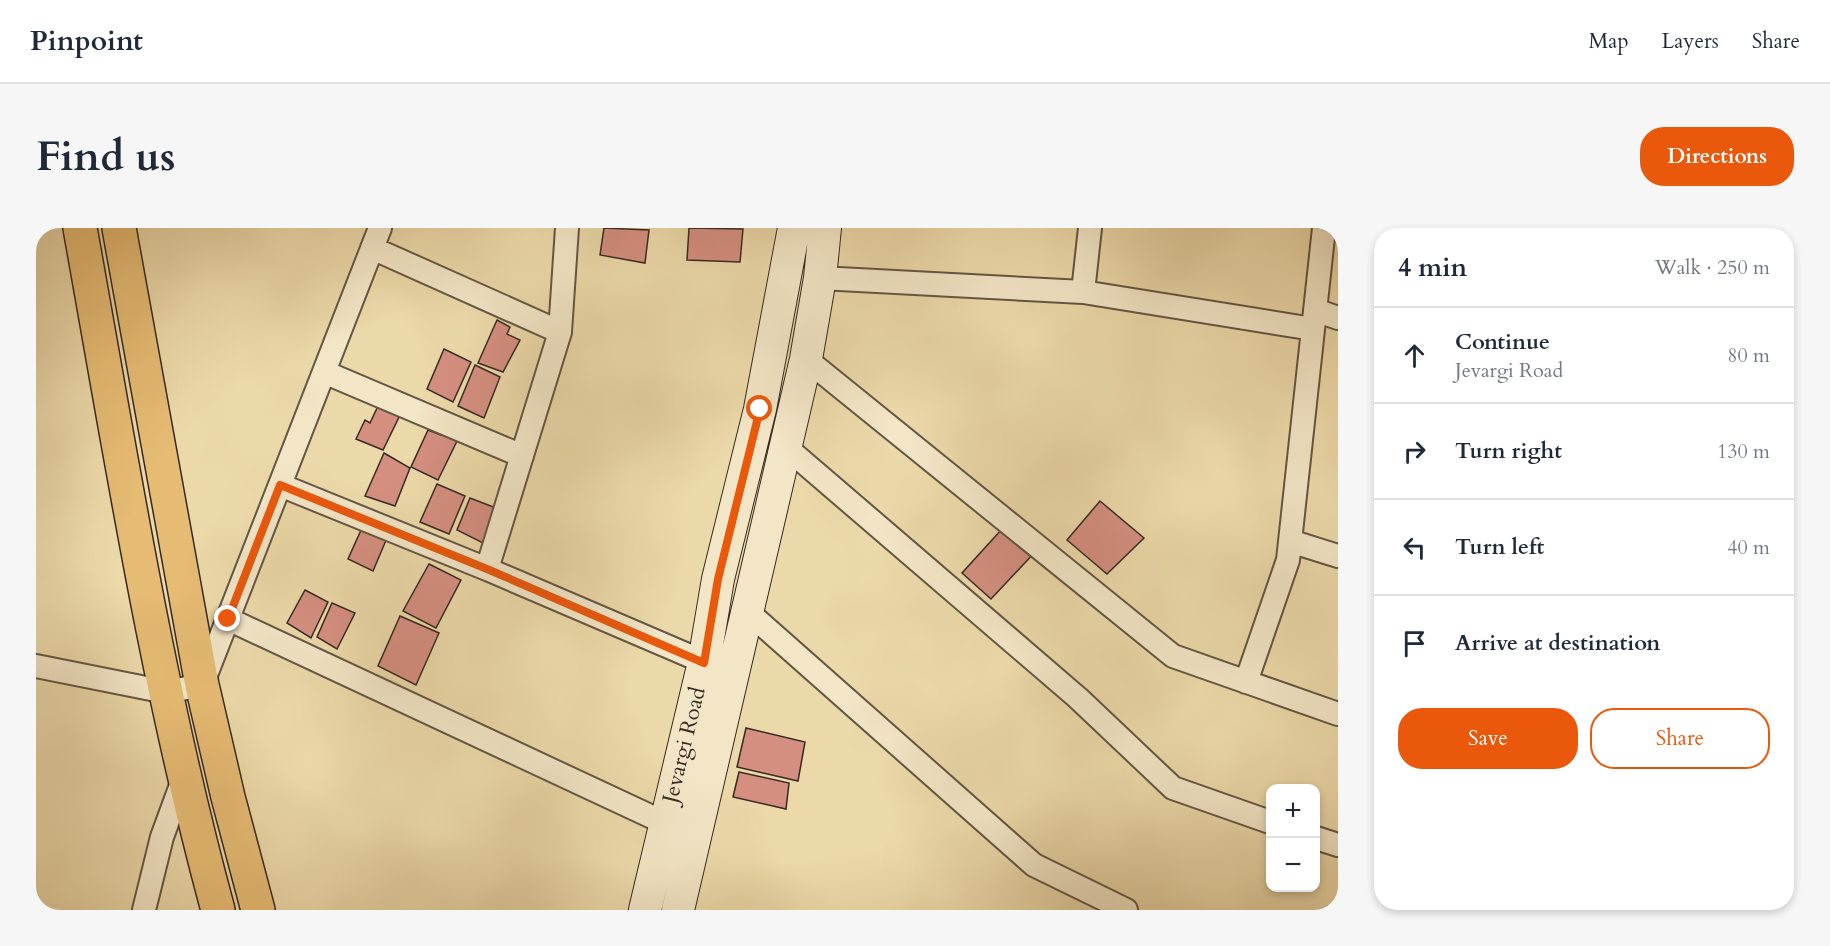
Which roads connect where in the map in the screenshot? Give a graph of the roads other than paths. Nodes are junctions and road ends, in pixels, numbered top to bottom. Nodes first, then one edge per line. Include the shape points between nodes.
1 (80, 228) edge
2 (119, 228) edge
3 (567, 228) edge
4 (794, 228) edge
5 (825, 228) edge
6 (1090, 228) edge
7 (1324, 228) edge
8 (376, 238) edge
9 (820, 278) junction
10 (1083, 292) junction
11 (1338, 318) edge
12 (1314, 320) junction
13 (560, 332) junction
14 (806, 359) junction
15 (324, 372) junction
16 (787, 448) junction
17 (522, 456) junction
18 (280, 485) junction
19 (1290, 541) junction
20 (1338, 556) edge
21 (487, 569) junction
22 (748, 612) junction
23 (228, 619) junction
24 (704, 663) junction
25 (36, 666) edge
26 (1245, 682) junction
27 (202, 685) junction
28 (166, 692) junction
29 (1338, 714) edge
30 (185, 776) junction
31 (1266, 821) edge
32 (664, 823) junction
33 (1320, 839) edge
34 (1338, 845) edge
35 (144, 910) edge
36 (218, 910) edge
37 (258, 910) edge
38 (645, 910) edge
39 (678, 910) edge
40 (1126, 910) edge

1 - 28 main road
2 - 27 main road
3 - 13 street
4 - 24 main road, Jevargi Road via 760,409 718,579
5 - 9 main road
6 - 10 street
7 - 12 street
8 - 13 street
8 - 15 street
9 - 10 street
9 - 14 main road
10 - 12 street
11 - 12 street
12 - 19 street
13 - 17 street
14 - 16 main road
14 - 26 street via 1173,656
15 - 17 street
15 - 18 street
16 - 22 main road
16 - 31 street via 1078,698 1173,788
17 - 21 street
18 - 21 street
18 - 23 street
19 - 20 street
19 - 26 street via 1288,560
21 - 24 street
22 - 39 main road
22 - 40 street via 1034,865
23 - 27 street
23 - 32 street
24 - 32 main road, Jevargi Road
25 - 28 street
26 - 29 street
27 - 28 street
27 - 37 main road
28 - 30 main road
30 - 35 street via 162,837
30 - 36 main road
32 - 38 main road, Jevargi Road
33 - 34 street

